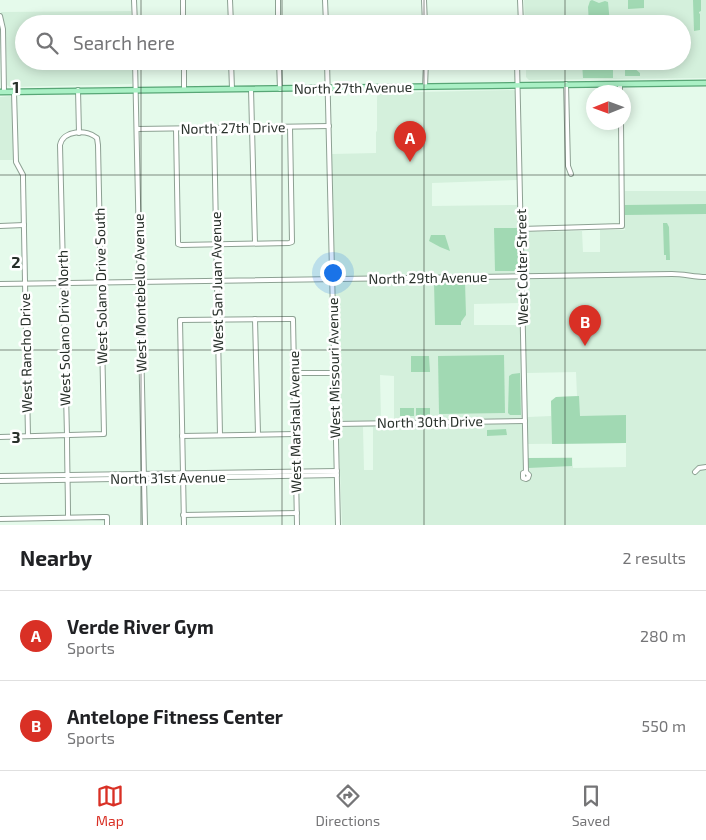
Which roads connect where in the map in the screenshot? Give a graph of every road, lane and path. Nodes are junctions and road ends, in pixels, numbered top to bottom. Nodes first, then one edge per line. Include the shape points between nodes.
1 (134, 0) edge
2 (183, 0) edge
3 (230, 0) edge
4 (278, 0) edge
5 (326, 0) edge
6 (424, 0) edge
7 (520, 0) edge
8 (134, 15) edge
9 (183, 15) edge
10 (230, 15) edge
11 (278, 15) edge
12 (326, 15) edge
13 (425, 15) edge
14 (521, 15) edge
15 (0, 16) edge
16 (135, 70) edge
17 (184, 70) edge
18 (231, 70) edge
19 (279, 70) edge
20 (327, 70) edge
21 (426, 70) edge
22 (517, 70) edge
23 (706, 83) edge
24 (566, 84) junction
25 (620, 84) joint
26 (518, 85) junction
27 (426, 87) junction
28 (251, 88) junction
29 (280, 88) junction
30 (328, 88) junction
31 (232, 89) junction
32 (78, 90) junction
33 (136, 90) junction
34 (184, 90) junction
35 (2, 92) edge
36 (14, 92) junction
37 (329, 126) junction
38 (290, 127) junction
39 (214, 128) junction
40 (252, 128) junction
41 (137, 129) junction
42 (176, 129) junction
43 (620, 130) edge
44 (78, 133) junction
45 (571, 174) dead end
46 (24, 225) junction
47 (0, 226) edge
48 (521, 230) junction
49 (255, 243) junction
50 (216, 244) junction
51 (522, 277) junction
52 (706, 277) edge
53 (332, 280) junction
54 (217, 282) junction
55 (63, 283) junction
56 (101, 283) junction
57 (140, 283) junction
58 (0, 284) edge
59 (25, 284) junction
60 (255, 319) junction
61 (218, 320) junction
62 (294, 373) junction
63 (334, 373) junction
64 (525, 421) junction
65 (336, 424) junction
66 (258, 434) junction
67 (295, 434) junction
68 (66, 435) junction
69 (220, 435) junction
70 (28, 436) junction
71 (182, 436) junction
72 (0, 437) edge
73 (706, 467) edge
74 (526, 472) dead end
75 (694, 472) dead end
76 (337, 473) junction
77 (296, 474) junction
78 (182, 475) junction
79 (0, 476) edge
80 (144, 476) junction
81 (67, 478) junction
82 (10, 479) junction
83 (0, 481) edge
84 (297, 513) junction
85 (184, 515) junction
86 (68, 517) junction
87 (0, 519) edge
88 (108, 525) edge
89 (145, 525) edge
90 (184, 525) edge
91 (297, 525) edge
92 (338, 525) edge

1 - 8 street
2 - 9 street
3 - 10 street
4 - 11 street
5 - 12 street
6 - 13 street
7 - 14 street
15 - 35 street via 3,30
16 - 33 street, West Montebello Avenue
17 - 34 street
18 - 31 street
19 - 29 street
20 - 30 street, West Missouri Avenue
21 - 27 street
22 - 26 street, West Colter Street
23 - 25 main road, North 27th Avenue
24 - 25 main road, North 27th Avenue
24 - 26 main road, North 27th Avenue
24 - 45 street via 568,166
26 - 27 main road, North 27th Avenue
26 - 48 street, West Colter Street
27 - 30 main road, North 27th Avenue
28 - 29 main road, North 27th Avenue
28 - 31 main road, North 27th Avenue
28 - 40 street
29 - 30 main road, North 27th Avenue
30 - 37 street, West Missouri Avenue
31 - 34 main road, North 27th Avenue
32 - 33 main road, North 27th Avenue
32 - 36 main road, North 27th Avenue
32 - 44 street
33 - 34 main road, North 27th Avenue
33 - 41 street, West Montebello Avenue
35 - 36 main road, North 27th Avenue
36 - 46 street, West Rancho Drive via 16,162 22,175
37 - 38 street, North 27th Drive
37 - 53 street, West Missouri Avenue
38 - 40 street, North 27th Drive
38 - 49 street via 292,242
39 - 40 street, North 27th Drive
39 - 42 street, North 27th Drive
39 - 50 street, West San Juan Avenue
40 - 49 street
41 - 42 street, North 27th Drive
41 - 57 street, West Montebello Avenue
42 - 50 street via 178,244
43 - 48 street via 622,226
44 - 55 street, West Solano Drive North via 67,134 60,145
44 - 56 street, West Solano Drive South via 97,138
46 - 47 street
46 - 59 street, West Rancho Drive
48 - 51 street, West Colter Street
49 - 50 street
50 - 54 street, West San Juan Avenue
51 - 52 street, North 29th Avenue via 682,274
51 - 53 street, North 29th Avenue
51 - 64 street, West Colter Street
53 - 54 street, North 29th Avenue
53 - 63 street, West Missouri Avenue
54 - 57 street, North 29th Avenue
54 - 61 street, West San Juan Avenue
55 - 56 street, North 29th Avenue
55 - 59 street, North 29th Avenue
55 - 68 street, West Solano Drive North
56 - 57 street, North 29th Avenue
56 - 68 street, West Solano Drive South via 104,434
57 - 80 street, West Montebello Avenue
58 - 59 street, North 29th Avenue
59 - 70 street, West Rancho Drive
60 - 61 street
60 - 62 street, West Marshall Avenue via 292,319
60 - 66 street
61 - 69 street, West San Juan Avenue
61 - 71 street via 180,320
62 - 63 street
62 - 67 street, West Marshall Avenue
63 - 65 street, West Missouri Avenue
64 - 65 street, North 30th Drive
64 - 74 street, West Colter Street
65 - 76 street, West Missouri Avenue
66 - 67 street
66 - 69 street
67 - 77 street, West Marshall Avenue
68 - 70 street
68 - 81 street, West Solano Drive North
69 - 71 street
70 - 72 street
71 - 78 street
73 - 75 street
76 - 77 street, North 31st Avenue
76 - 92 street, West Missouri Avenue
77 - 78 street, North 31st Avenue
77 - 84 street, West Marshall Avenue
78 - 80 street, North 31st Avenue
78 - 85 street
79 - 82 street, North 31st Avenue
80 - 81 street, North 31st Avenue
80 - 89 street, West Montebello Avenue
81 - 82 street, North 31st Avenue
81 - 86 street, West Solano Drive North
82 - 83 street, North 31st Avenue
84 - 85 street
84 - 91 street, West Marshall Avenue
85 - 90 street
86 - 87 street
86 - 88 street via 107,517

